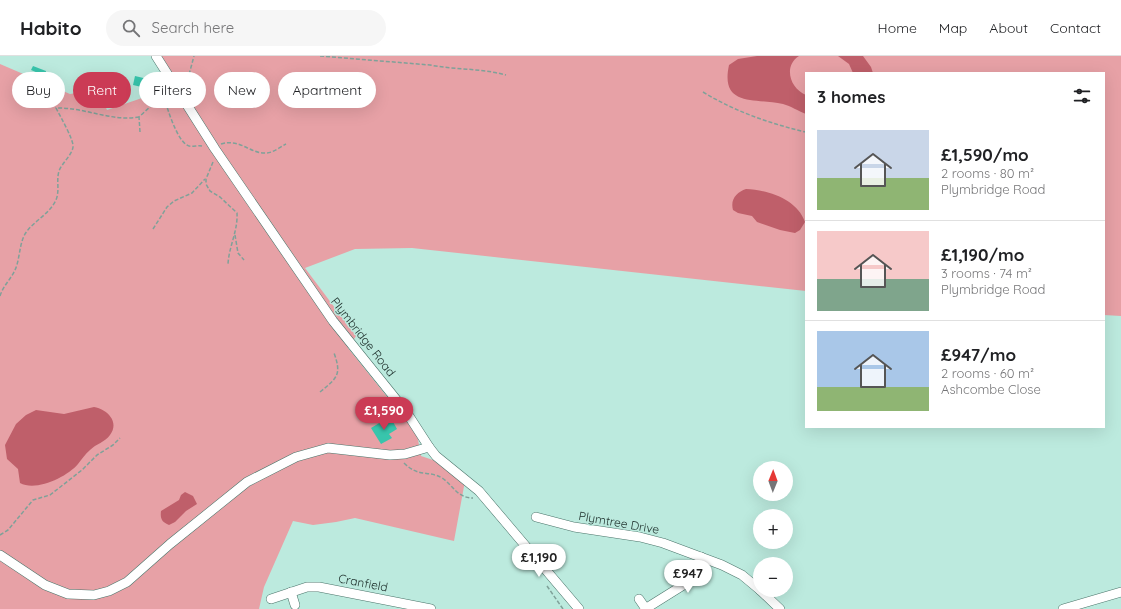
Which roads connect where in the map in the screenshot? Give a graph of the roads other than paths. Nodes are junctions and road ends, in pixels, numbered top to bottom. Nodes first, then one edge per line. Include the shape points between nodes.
1 (156, 56) edge
2 (428, 448) junction
3 (536, 517) dead end
4 (0, 556) edge
5 (701, 557) junction
6 (753, 584) edge
7 (291, 592) junction
8 (1121, 592) edge
9 (767, 597) edge
10 (271, 599) dead end
11 (639, 599) dead end
12 (295, 605) dead end
13 (1075, 607) edge
14 (778, 608) edge
15 (431, 609) edge
16 (578, 609) edge
17 (646, 609) edge
18 (1063, 609) edge

1 - 2 street, Plymbridge Road via 215,149 334,321 407,413
2 - 4 street via 399,455 328,448 290,460 247,482 170,544 128,582 110,591 94,595 68,594 45,585
2 - 16 street, Plymbridge Road via 482,494
3 - 5 street, Plymtree Drive via 574,527 657,542
5 - 6 street, Plymtree Drive via 742,575
5 - 17 street via 698,571 693,578
7 - 10 street, Cranfield
7 - 12 street
7 - 15 street, Cranfield via 307,587 319,587
8 - 13 street
9 - 14 street, Plymtree Drive
11 - 17 street
13 - 18 street

